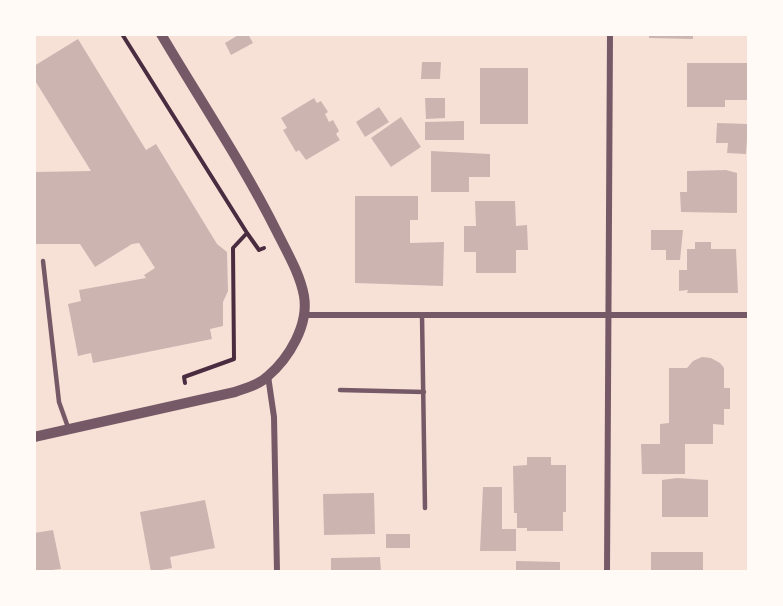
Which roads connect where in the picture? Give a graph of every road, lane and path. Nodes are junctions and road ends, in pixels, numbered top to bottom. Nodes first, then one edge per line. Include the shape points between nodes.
1 (122, 34) edge
2 (161, 34) edge
3 (610, 34) edge
4 (247, 233) junction
5 (281, 240) junction
6 (43, 261) dead end
7 (304, 315) junction
8 (422, 315) junction
9 (748, 315) edge
10 (607, 316) junction
11 (268, 376) junction
12 (340, 390) dead end
13 (423, 392) junction
14 (188, 403) junction
15 (70, 430) junction
16 (34, 437) edge
17 (426, 508) dead end
18 (278, 572) edge
19 (607, 572) edge

1 - 4 path
2 - 5 street
3 - 10 street
4 - 5 path via 259,250
4 - 14 path via 233,248 234,359 183,377
5 - 7 street via 300,282
6 - 15 lane via 59,402
7 - 8 street
7 - 11 street via 296,339
8 - 10 street
8 - 13 lane
9 - 10 street
10 - 19 street
11 - 14 street via 235,392
11 - 18 street via 274,417
12 - 13 lane
13 - 17 lane
14 - 15 street
15 - 16 street

